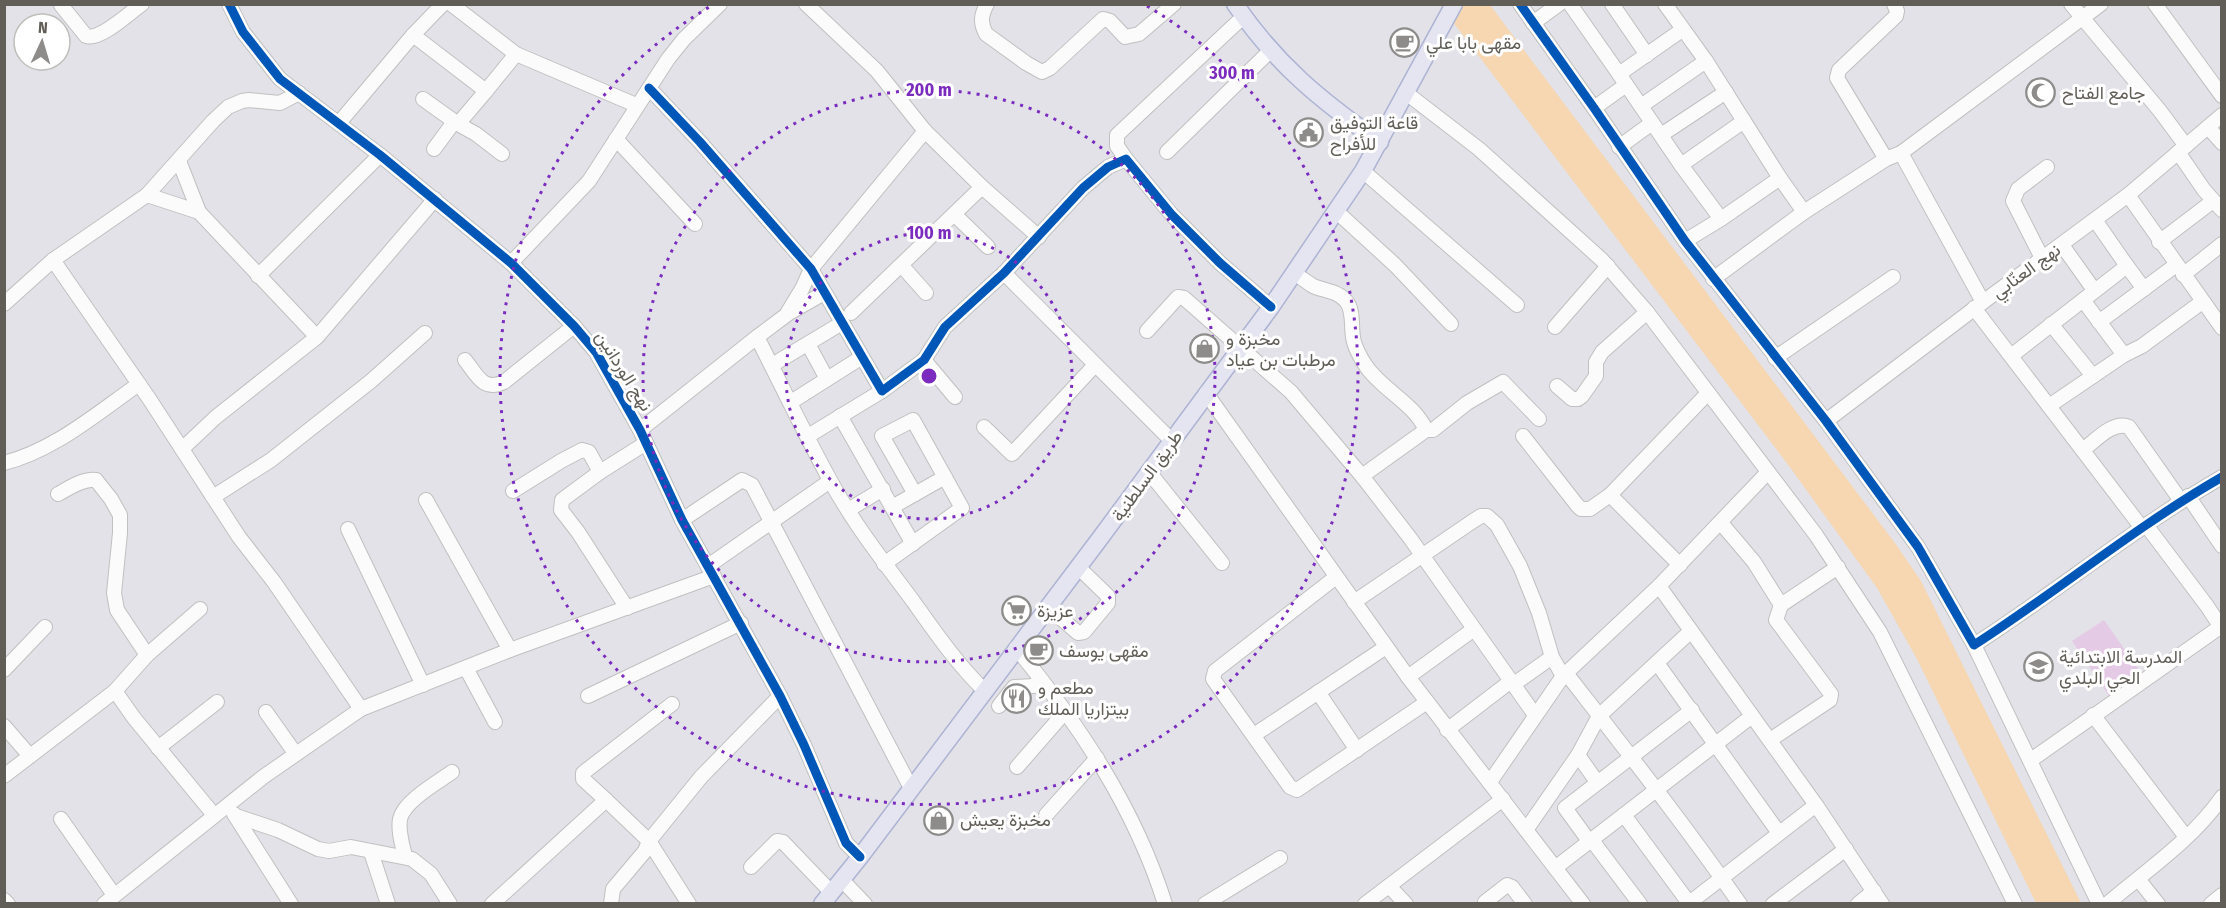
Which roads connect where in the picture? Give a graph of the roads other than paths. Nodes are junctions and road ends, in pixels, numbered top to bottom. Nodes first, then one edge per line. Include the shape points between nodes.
1 (142, 4) edge
2 (229, 4) edge
3 (720, 4) edge
4 (806, 4) edge
5 (987, 4) edge
6 (1174, 4) edge
7 (1454, 4) edge
8 (1520, 4) edge
9 (1558, 4) edge
10 (1570, 4) edge
11 (1612, 4) edge
12 (1665, 4) edge
13 (1894, 4) edge
14 (2071, 4) edge
15 (2101, 4) edge
16 (2155, 4) edge
17 (61, 5) edge
18 (452, 6) edge
19 (1239, 11) edge
20 (2083, 18) junction
21 (1533, 23) junction
22 (1682, 30) junction
23 (413, 35) junction
24 (1270, 51) junction
25 (516, 54) junction
26 (1647, 55) junction
27 (1706, 61) junction
28 (1622, 79) junction
29 (649, 88) junction
30 (486, 91) junction
31 (1405, 92) junction
32 (1726, 92) junction
33 (299, 93) junction
34 (2222, 96) edge
35 (423, 99) dead end
36 (636, 105) junction
37 (1641, 106) junction
38 (1594, 108) junction
39 (2222, 115) edge
40 (1744, 122) junction
41 (339, 123) junction
42 (456, 123) junction
43 (1652, 123) junction
44 (2208, 128) junction
45 (925, 130) junction
46 (1661, 135) junction
47 (616, 139) junction
48 (1380, 142) junction
49 (2222, 143) edge
50 (1619, 147) junction
51 (434, 149) dead end
52 (2182, 149) junction
53 (1167, 152) dead end
54 (1901, 153) junction
55 (502, 154) dead end
56 (381, 155) junction
57 (1126, 159) junction
58 (1886, 159) junction
59 (179, 161) junction
60 (1681, 165) junction
61 (2047, 167) dead end
62 (1363, 171) junction
63 (1780, 178) junction
64 (982, 187) junction
65 (147, 195) junction
66 (2128, 195) junction
67 (435, 199) junction
68 (2217, 206) edge
69 (1336, 211) junction
70 (199, 212) junction
71 (1804, 212) junction
72 (955, 215) junction
73 (1721, 219) junction
74 (2095, 220) junction
75 (695, 224) dead end
76 (1039, 237) junction
77 (1685, 241) junction
78 (2159, 242) junction
79 (2222, 244) edge
80 (2062, 245) junction
81 (988, 247) dead end
82 (2042, 258) junction
83 (53, 260) junction
84 (511, 263) junction
85 (902, 266) junction
86 (1608, 266) junction
87 (2127, 266) junction
88 (811, 268) junction
89 (2180, 270) junction
90 (1004, 273) junction
91 (1294, 273) junction
92 (258, 276) junction
93 (1893, 277) dead end
94 (1713, 279) junction
95 (2144, 289) junction
96 (2094, 290) junction
97 (824, 293) junction
98 (926, 293) dead end
99 (7, 297) edge
100 (2083, 300) junction
101 (1517, 305) dead end
102 (1979, 305) junction
103 (2212, 306) edge
104 (1271, 307) junction
105 (1647, 312) junction
106 (785, 316) junction
107 (846, 318) junction
108 (2099, 322) junction
109 (1451, 324) dead end
110 (2051, 324) junction
111 (574, 326) junction
112 (1555, 327) dead end
113 (2222, 328) edge
114 (1148, 331) dead end
115 (425, 333) dead end
116 (317, 337) junction
117 (757, 337) junction
118 (808, 344) junction
119 (1241, 347) junction
120 (2124, 355) junction
121 (2011, 356) junction
122 (862, 357) junction
123 (1775, 358) junction
124 (465, 360) dead end
125 (924, 360) junction
126 (771, 365) junction
127 (1095, 365) junction
128 (2093, 376) junction
129 (827, 379) junction
130 (139, 384) junction
131 (1557, 386) dead end
132 (882, 391) junction
133 (1206, 393) junction
134 (1707, 394) junction
135 (955, 397) dead end
136 (791, 402) junction
137 (2049, 406) junction
138 (840, 416) junction
139 (1539, 418) dead end
140 (1826, 421) junction
141 (984, 427) dead end
142 (640, 430) junction
143 (1425, 430) junction
144 (808, 436) junction
145 (1522, 436) dead end
146 (1172, 441) junction
147 (646, 443) junction
148 (182, 449) junction
149 (2083, 450) junction
150 (4, 463) edge
151 (600, 472) junction
152 (1149, 472) junction
153 (1768, 472) junction
154 (1362, 476) junction
155 (945, 477) junction
156 (2222, 477) edge
157 (830, 481) junction
158 (883, 489) junction
159 (513, 491) dead end
160 (58, 494) dead end
161 (915, 494) junction
162 (1610, 495) junction
163 (213, 497) junction
164 (2184, 499) junction
165 (426, 500) dead end
166 (892, 507) junction
167 (848, 510) junction
168 (682, 520) junction
169 (1721, 523) junction
170 (770, 524) junction
171 (2144, 526) junction
172 (348, 529) dead end
173 (913, 544) junction
174 (2222, 546) edge
175 (1422, 554) junction
176 (1222, 563) dead end
177 (884, 564) junction
178 (1680, 565) junction
179 (1078, 567) junction
180 (1838, 567) junction
181 (711, 571) junction
182 (1336, 577) junction
183 (1659, 586) junction
184 (1354, 602) junction
185 (1780, 605) junction
186 (1047, 607) junction
187 (627, 608) junction
188 (200, 609) dead end
189 (741, 623) junction
190 (45, 627) dead end
191 (2221, 628) edge
192 (1474, 629) junction
193 (1691, 631) junction
194 (1974, 645) junction
195 (1386, 647) junction
196 (1016, 648) junction
197 (510, 650) junction
198 (147, 655) junction
199 (1552, 657) junction
200 (1657, 663) junction
201 (466, 668) junction
202 (4, 670) edge
203 (1564, 675) junction
204 (1408, 677) junction
205 (1040, 679) junction
206 (1512, 683) junction
207 (423, 685) junction
208 (984, 690) junction
209 (115, 691) junction
210 (1318, 692) junction
211 (588, 696) dead end
212 (780, 696) junction
213 (217, 702) dead end
214 (1426, 702) junction
215 (672, 704) dead end
216 (999, 706) dead end
217 (361, 709) junction
218 (1692, 710) junction
219 (266, 712) dead end
220 (1065, 712) junction
221 (1535, 715) junction
222 (2093, 715) junction
223 (1599, 716) junction
224 (1752, 716) junction
225 (495, 722) dead end
226 (4, 726) edge
227 (1447, 730) junction
228 (1254, 735) junction
229 (1770, 740) junction
230 (1716, 744) junction
231 (158, 748) junction
232 (1357, 750) junction
233 (295, 753) junction
234 (1578, 755) junction
235 (30, 756) junction
236 (1630, 757) junction
237 (1097, 758) junction
238 (2031, 760) junction
239 (1017, 766) dead end
240 (452, 772) dead end
241 (4, 776) edge
242 (1490, 782) junction
243 (1597, 782) junction
244 (911, 788) junction
245 (1658, 790) junction
246 (2222, 797) edge
247 (1550, 798) junction
248 (1503, 799) junction
249 (606, 800) junction
250 (1816, 805) junction
251 (1564, 808) junction
252 (232, 810) junction
253 (214, 815) junction
254 (1046, 815) dead end
255 (1624, 815) junction
256 (61, 819) dead end
257 (1526, 830) junction
258 (1779, 832) junction
259 (2186, 837) junction
260 (1590, 840) junction
261 (648, 841) junction
262 (1846, 849) junction
263 (371, 852) junction
264 (405, 856) junction
265 (860, 857) junction
266 (1280, 858) dead end
267 (751, 867) dead end
268 (1555, 868) junction
269 (1723, 878) junction
270 (2138, 879) junction
271 (1389, 886) junction
272 (1874, 891) junction
273 (832, 892) edge
274 (2222, 896) edge
275 (109, 899) edge
276 (4, 900) edge
277 (1485, 902) edge
278 (8, 903) edge
279 (291, 903) edge
280 (388, 903) edge
281 (450, 903) edge
282 (492, 903) edge
283 (611, 903) edge
284 (689, 903) edge
285 (865, 903) edge
286 (1165, 903) edge
287 (1204, 903) edge
288 (1365, 903) edge
289 (1406, 903) edge
290 (1525, 903) edge
291 (1583, 903) edge
292 (1640, 903) edge
293 (1689, 903) edge
294 (1740, 903) edge
295 (1773, 903) edge
296 (1858, 903) edge
297 (1882, 903) edge
298 (2015, 903) edge
299 (2099, 903) edge
300 (2107, 903) edge
301 (2158, 903) edge
302 (2211, 903) edge

1 - 17 street via 92,38 86,36
2 - 33 street, نهج الوردانين via 258,53 279,79
3 - 29 street via 684,39
4 - 45 street via 877,71
5 - 6 street via 981,18 986,34 1042,72 1103,19 1125,36 1135,36
7 - 31 main road, طريق السلطنية
8 - 21 street
9 - 21 street
10 - 28 street
11 - 26 street
12 - 22 street
13 - 58 street via 1896,16 1839,70 1837,78
14 - 20 street
15 - 20 street
16 - 34 street
18 - 23 street
18 - 25 street
19 - 24 main road
19 - 57 street via 1117,135 1117,146
20 - 52 street via 2160,111
20 - 54 street
21 - 38 street
22 - 26 street
22 - 27 street
23 - 30 street
23 - 41 street
24 - 48 main road via 1294,77
24 - 53 street
25 - 30 street
25 - 36 street
26 - 28 street
27 - 32 street
27 - 37 street
28 - 37 street
28 - 38 street
29 - 36 street
29 - 88 street
30 - 42 street
31 - 48 main road, طريق السلطنية
31 - 86 street via 1479,148
32 - 40 street
32 - 46 street
33 - 41 street, نهج الوردانين
33 - 59 street via 280,103 249,100 228,107
35 - 42 street
36 - 47 street
37 - 43 street
38 - 50 street
39 - 44 street, نهج العنّابي
40 - 60 street
40 - 63 street
41 - 56 street, نهج الوردانين
42 - 51 street
42 - 55 street
43 - 46 street
43 - 50 street
44 - 49 street
44 - 52 street, نهج العنّابي
45 - 64 street
45 - 88 street
46 - 60 street
47 - 75 street
47 - 84 street via 578,194
48 - 62 main road, طريق السلطنية
50 - 77 street
52 - 66 street, نهج العنّابي
52 - 68 street
54 - 58 street
54 - 102 street
56 - 67 street, نهج الوردانين
56 - 92 street
57 - 76 street via 1108,167 1083,188
57 - 104 street via 1172,215
58 - 71 street
59 - 65 street
59 - 70 street
60 - 73 street
61 - 82 street via 2018,189 2013,201
62 - 69 main road, طريق السلطنية
62 - 101 street
63 - 71 street
63 - 73 street
64 - 72 street
64 - 76 street
65 - 70 street
65 - 83 street
66 - 74 street, نهج العنّابي
66 - 78 street
67 - 84 street, نهج الوردانين
67 - 116 street
68 - 78 street
69 - 91 main road, طريق السلطنية
69 - 109 street
70 - 92 street
71 - 94 street
72 - 81 street
72 - 85 street
73 - 77 street
74 - 80 street, نهج العنّابي
74 - 87 street
76 - 90 street
77 - 94 street
78 - 89 street
79 - 89 street
80 - 82 street, نهج العنّابي
80 - 96 street
82 - 102 street, نهج العنّابي
83 - 99 street
83 - 130 street
84 - 111 street, نهج الوردانين
85 - 98 street
85 - 107 street
86 - 105 street
86 - 112 street
87 - 95 street
87 - 96 street
88 - 97 street
88 - 106 street
89 - 95 street
89 - 103 street
90 - 125 street via 945,327
90 - 127 street
91 - 104 main road, طريق السلطنية
91 - 143 street via 1346,301 1350,306 1353,339 1365,366 1422,421
92 - 116 street
93 - 123 street
94 - 123 street
95 - 108 street
96 - 100 street
97 - 106 street
97 - 107 street
100 - 108 street
100 - 110 street
102 - 121 street
102 - 140 street, نهج العنّابي
103 - 113 street
103 - 120 street
104 - 119 main road, طريق السلطنية
105 - 131 street via 1602,352 1596,362 1596,376 1582,396 1572,399
105 - 134 street
106 - 117 street
107 - 118 street
107 - 122 street
108 - 120 street
110 - 121 street
110 - 128 street
111 - 124 street via 496,386 481,381
111 - 142 street, نهج الوردانين via 596,352
114 - 119 street via 1178,297 1184,298
115 - 163 street via 372,381 271,460
116 - 148 street
117 - 126 street
117 - 142 street
118 - 126 street
118 - 129 street
119 - 133 main road, طريق السلطنية
119 - 154 street via 1291,392
120 - 128 street
121 - 137 street
122 - 129 street
122 - 132 street
123 - 140 street
125 - 132 street
125 - 135 street
126 - 136 street
127 - 141 street via 1012,454
127 - 146 street
128 - 137 street
129 - 136 street
130 - 148 street
130 - 150 street via 43,449
132 - 138 street
133 - 146 main road, طريق السلطنية
133 - 182 street
134 - 153 street
134 - 162 street
136 - 144 street
137 - 149 street
138 - 144 street
138 - 158 street
139 - 143 street via 1503,382 1432,430
140 - 194 street via 1918,548
142 - 147 street, نهج الوردانين
143 - 154 street
144 - 157 street
145 - 162 street via 1581,509 1590,509
146 - 152 main road, طريق السلطنية
147 - 151 street
147 - 168 street, نهج الوردانين
148 - 163 street
149 - 164 street via 2115,427 2129,427
149 - 171 street
151 - 159 street via 589,452 582,450
151 - 187 street via 562,500 561,510
152 - 176 street
152 - 179 main road, طريق السلطنية
153 - 169 street
153 - 180 street
154 - 175 street
155 - 161 street
155 - 161 street via 913,420 882,435
155 - 173 street via 962,508
156 - 164 street
157 - 167 street
157 - 170 street
158 - 166 street
158 - 167 street
160 - 198 street via 93,479 118,509 115,602
161 - 166 street
162 - 178 street
163 - 217 street
164 - 171 street
164 - 174 street
165 - 197 street
166 - 173 street
167 - 177 street
168 - 170 street via 742,480 752,485
168 - 181 street, نهج الوردانين
169 - 178 street
169 - 185 street via 1754,562
170 - 181 street
170 - 244 street
171 - 191 street
171 - 194 street
172 - 207 street
173 - 177 street
175 - 184 street
175 - 192 street
175 - 199 street via 1481,516 1492,518 1520,566
177 - 208 street via 969,676
178 - 183 street
179 - 186 main road, طريق السلطنية
179 - 186 street via 1108,596 1108,603 1084,632 1078,633
180 - 185 street
180 - 298 street via 1880,632
181 - 187 street
181 - 189 street, نهج الوردانين
182 - 184 street
182 - 228 street via 1215,671 1213,680
183 - 193 street
183 - 203 street
184 - 195 street
185 - 229 street via 1776,620 1831,694 1830,700
186 - 196 main road, طريق السلطنية
187 - 197 street
188 - 198 street
189 - 211 street
189 - 212 street, نهج الوردانين
190 - 202 street
191 - 222 street
192 - 204 street
192 - 206 street
193 - 200 street
193 - 224 street
194 - 238 street
195 - 204 street
195 - 210 street
196 - 205 street
196 - 208 main road, طريق السلطنية
197 - 201 street
198 - 209 street
199 - 203 street
199 - 206 street
200 - 218 street
200 - 223 street
201 - 207 street
201 - 225 street
203 - 221 street
203 - 223 street
204 - 214 street
205 - 216 street via 1034,686 1014,687
205 - 220 street
206 - 221 street
206 - 227 street
207 - 217 street
208 - 244 main road, طريق السلطنية
209 - 231 street
209 - 235 street
210 - 228 street
210 - 232 street
212 - 261 street via 701,777
212 - 265 street, نهج الوردانين via 846,843
213 - 231 street
214 - 227 street
214 - 232 street
215 - 249 street via 583,773 585,781
217 - 233 street
218 - 230 street
218 - 236 street
219 - 233 street
220 - 237 street
220 - 239 street
221 - 242 street
222 - 238 street
222 - 259 street
223 - 234 street
223 - 236 street
224 - 229 street
224 - 230 street
226 - 235 street
227 - 242 street
228 - 232 street via 1290,787 1297,790
229 - 250 street
230 - 245 street
230 - 258 street
231 - 253 street
233 - 252 street
234 - 243 street
234 - 247 street
235 - 241 street
236 - 243 street
236 - 245 street
237 - 254 street
237 - 286 street via 1129,817
238 - 299 street
240 - 264 street via 402,812
242 - 248 street
243 - 251 street
244 - 265 main road, طريق السلطنية
245 - 255 street
245 - 269 street
246 - 259 street
247 - 251 street
247 - 257 street
248 - 257 street
248 - 271 street
249 - 261 street
249 - 282 street
250 - 258 street
250 - 262 street
251 - 260 street
252 - 253 street
252 - 263 street via 318,849 351,847
252 - 279 street
253 - 275 street
255 - 260 street
255 - 293 street
256 - 275 street
257 - 268 street
258 - 269 street
259 - 270 street
260 - 268 street
260 - 292 street
261 - 283 street via 645,851 612,889
261 - 284 street
262 - 272 street
262 - 295 street
263 - 264 street
263 - 280 street
264 - 281 street via 431,874
265 - 273 main road, طريق السلطنية
266 - 287 street
267 - 273 street via 777,841 783,842
268 - 291 street
269 - 293 street
269 - 294 street
270 - 300 street
270 - 301 street
271 - 288 street
271 - 289 street
272 - 296 street
272 - 297 street
273 - 285 street
274 - 302 street
276 - 278 street
277 - 290 street via 1506,885

